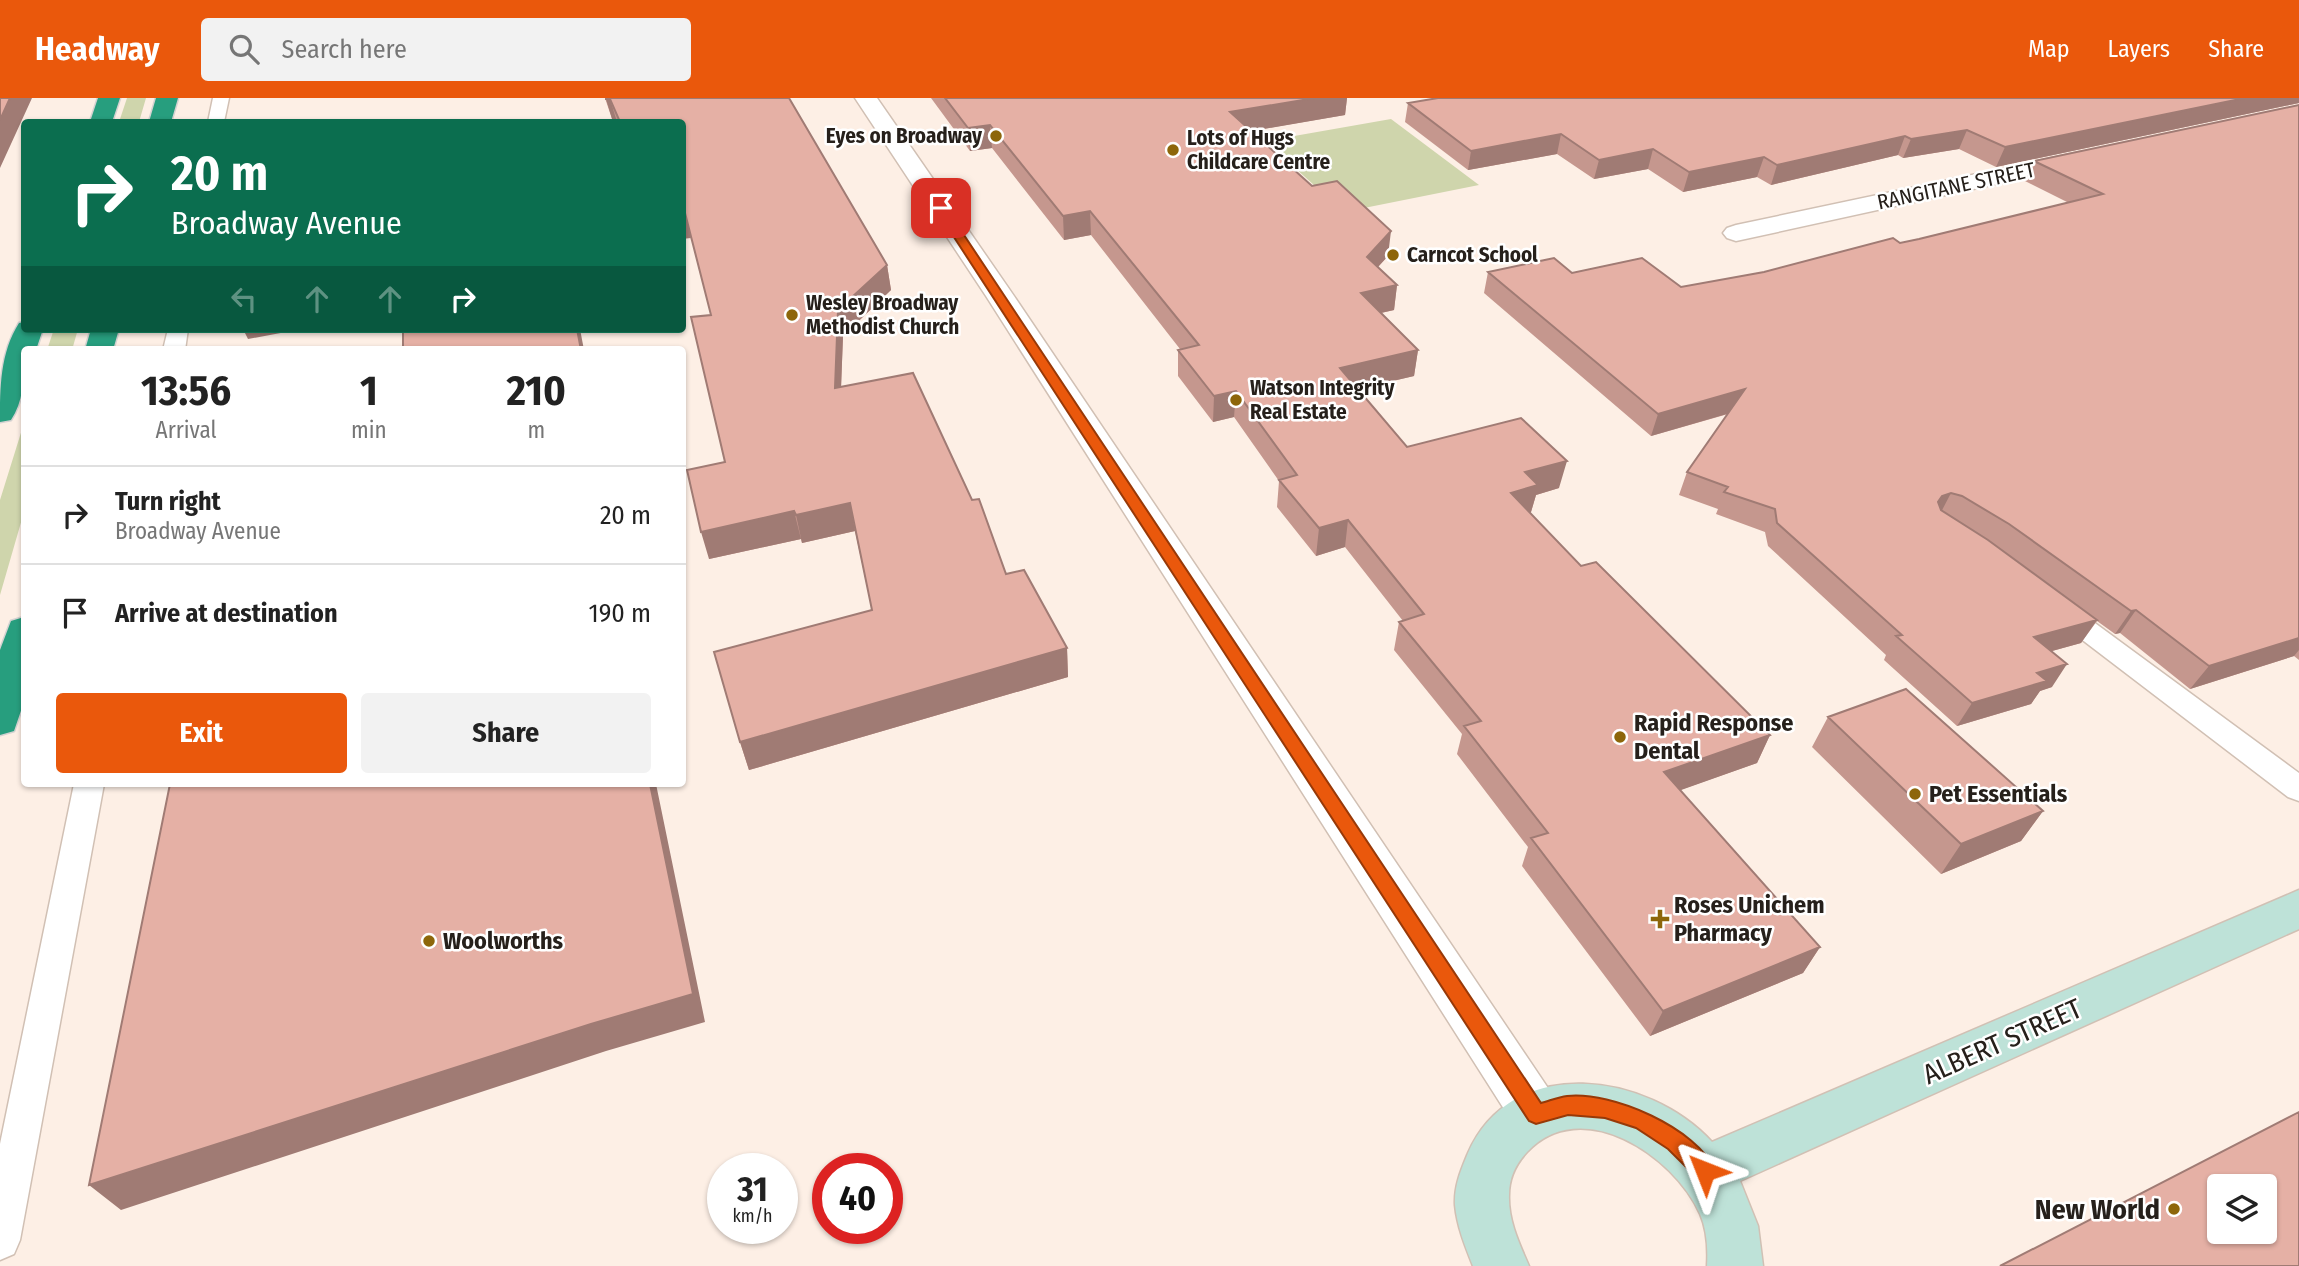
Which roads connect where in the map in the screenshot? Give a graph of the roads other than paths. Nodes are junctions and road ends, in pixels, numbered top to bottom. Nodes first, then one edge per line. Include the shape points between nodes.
1 (109, 98) edge
2 (167, 98) edge
3 (221, 98) edge
4 (866, 98) edge
5 (101, 119) edge
6 (161, 119) edge
7 (217, 119) edge
8 (2098, 155) edge
9 (1736, 233) dead end
10 (21, 352) edge
11 (0, 414) edge
12 (2037, 593) edge
13 (21, 645) edge
14 (0, 721) edge
15 (88, 787) edge
16 (2299, 789) edge
17 (2299, 909) edge
18 (1536, 1114) junction
19 (1705, 1171) junction
20 (0, 1240) edge
21 (1501, 1266) edge
22 (1735, 1266) edge

1 - 5 highway
2 - 6 highway
3 - 7 lane
4 - 18 street
8 - 9 street, RANGITANE STREET
10 - 11 highway
12 - 16 lane
13 - 14 highway
15 - 20 lane
17 - 19 street, ALBERT STREET
18 - 19 street via 1568,1106 1605,1109 1642,1120 1676,1142
18 - 21 street via 1509,1133 1490,1160 1482,1195 1487,1234
19 - 22 street via 1727,1209

